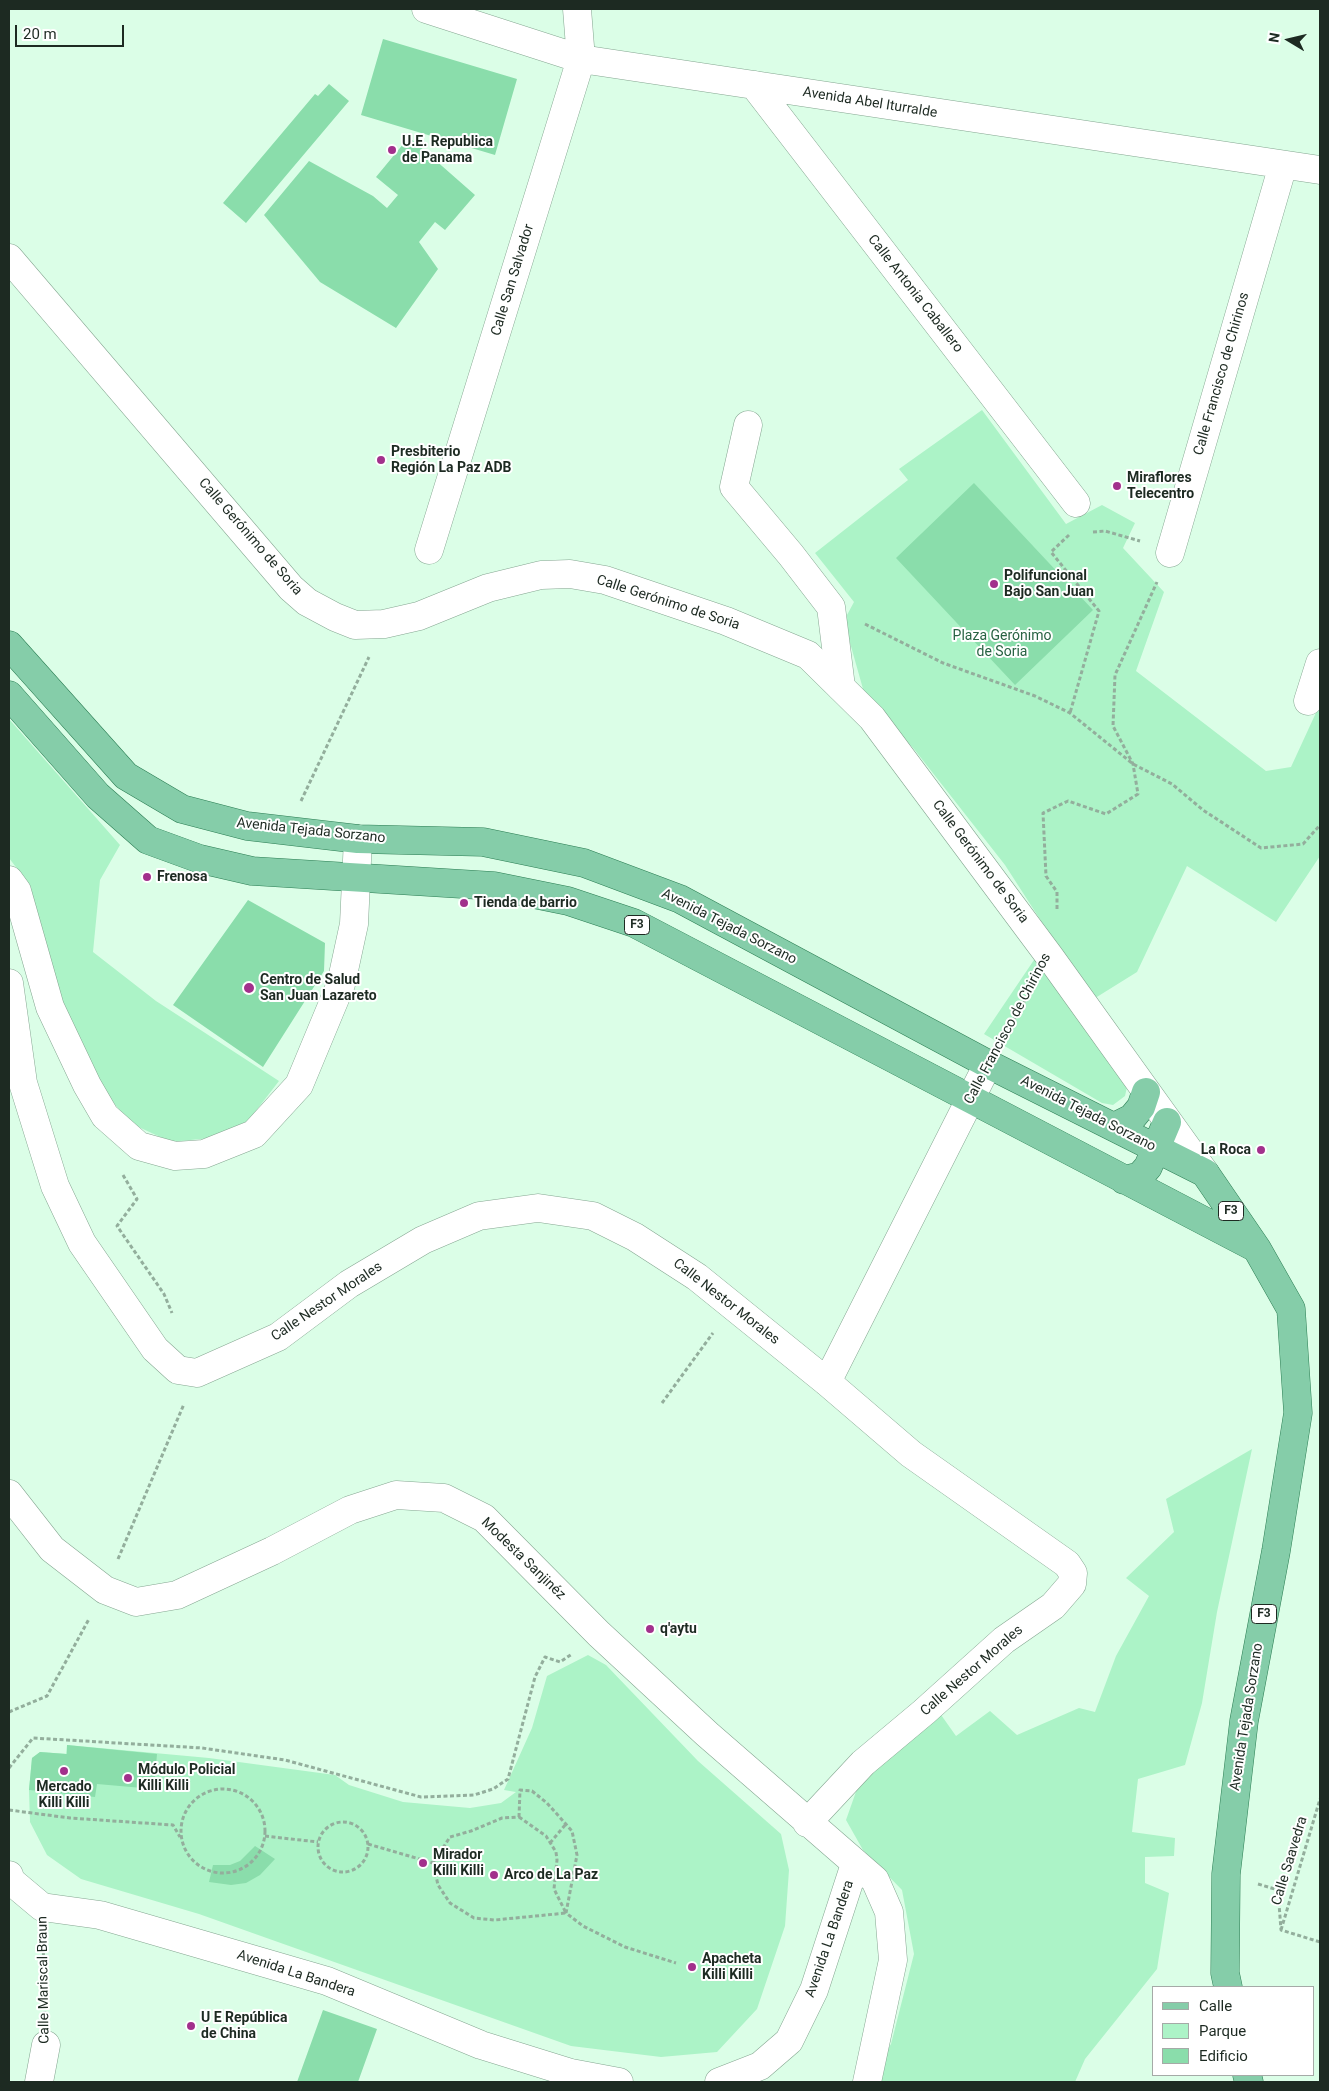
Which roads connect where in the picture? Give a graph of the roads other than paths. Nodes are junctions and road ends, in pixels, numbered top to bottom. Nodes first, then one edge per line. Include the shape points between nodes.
1 (426, 9) edge
2 (577, 9) edge
3 (581, 58) junction
4 (754, 85) junction
5 (1283, 165) junction
6 (1320, 170) edge
7 (9, 258) edge
8 (748, 425) dead end
9 (1076, 503) dead end
10 (429, 550) dead end
11 (1170, 553) road end
12 (9, 645) edge
13 (1320, 663) edge
14 (841, 688) junction
15 (9, 695) edge
16 (1308, 700) dead end
17 (358, 839) junction
18 (356, 877) junction
19 (9, 880) edge
20 (9, 983) edge
21 (988, 1064) junction
22 (1146, 1092) junction
23 (970, 1100) junction
24 (1167, 1122) junction
25 (1114, 1127) junction
26 (1156, 1148) junction
27 (1205, 1173) junction
28 (1124, 1180) junction
29 (1257, 1249) junction
30 (827, 1382) junction
31 (9, 1494) edge
32 (807, 1823) junction
33 (856, 1864) junction
34 (10, 1879) edge
35 (1228, 1986) edge
36 (46, 2045) road end
37 (39, 2082) edge
38 (619, 2082) edge
39 (719, 2082) edge
40 (867, 2082) edge

1 - 3 street, Avenida Abel Iturralde
2 - 3 street, Calle San Salvador
3 - 4 street, Avenida Abel Iturralde
3 - 10 street, Calle San Salvador
4 - 5 street, Avenida Abel Iturralde
4 - 9 street, Calle Antonia Caballero
5 - 6 street, Avenida Abel Iturralde
5 - 11 street, Calle Francisco de Chirinos
7 - 14 street, Calle Gerónimo de Soria via 291,588 307,602 335,617 355,625 384,624 419,616 488,588 541,575 570,574 615,583 726,621 808,655
8 - 14 street via 734,488 831,607
12 - 17 main road, Avenida Tejada Sorzano / F3 via 126,776 182,810 247,826
13 - 16 street
14 - 22 street, Calle Gerónimo de Soria via 872,718
15 - 18 main road, F3 via 98,796 148,840 200,859 252,871
17 - 18 street
17 - 21 main road, Avenida Tejada Sorzano / F3 via 483,842 584,863 680,899
18 - 19 street via 354,924 341,984 299,1085 254,1134 204,1154 175,1156 139,1146 105,1116 86,1085 50,1007 17,891
18 - 23 main road, F3 via 494,886 568,901 634,923
20 - 30 street, Calle Nestor Morales via 23,1083 55,1186 82,1243 155,1349 178,1370 197,1373 278,1338 349,1284 423,1240 479,1216 538,1208 593,1216 635,1237 698,1277
21 - 23 street, Calle Francisco de Chirinos
21 - 25 main road, Avenida Tejada Sorzano / F3
22 - 24 street, Calle Gerónimo de Soria
22 - 25 main road via 1141,1107 1132,1118
23 - 28 main road, F3
23 - 30 street, Calle Francisco de Chirinos
24 - 26 main road
24 - 27 street, Calle Gerónimo de Soria
25 - 26 main road, Avenida Tejada Sorzano / F3
26 - 27 main road, Avenida Tejada Sorzano / F3
26 - 28 main road via 1140,1176
27 - 29 main road, Avenida Tejada Sorzano / F3
28 - 29 main road, F3
29 - 35 main road, Avenida Tejada Sorzano / F3 via 1291,1309 1298,1413 1244,1721 1226,1874 1225,1973
30 - 32 street, Calle Nestor Morales via 911,1454 1042,1545 1067,1564 1073,1573 1072,1584 1053,1606 1004,1640 863,1763
31 - 32 street, Modesta Sanjinéz via 52,1549 105,1590 136,1602 177,1595 350,1510 396,1495 444,1498 484,1518 598,1634
32 - 33 street, Modesta Sanjinéz
33 - 39 street, Avenida La Bandera via 814,1990 789,2041 760,2066
33 - 40 street, Avenida La Bandera via 875,1880 889,1912 893,1960
34 - 38 street, Avenida La Bandera via 42,1907 100,1915 326,1981 481,2045 571,2073
36 - 37 street, Calle Mariscal Braun

